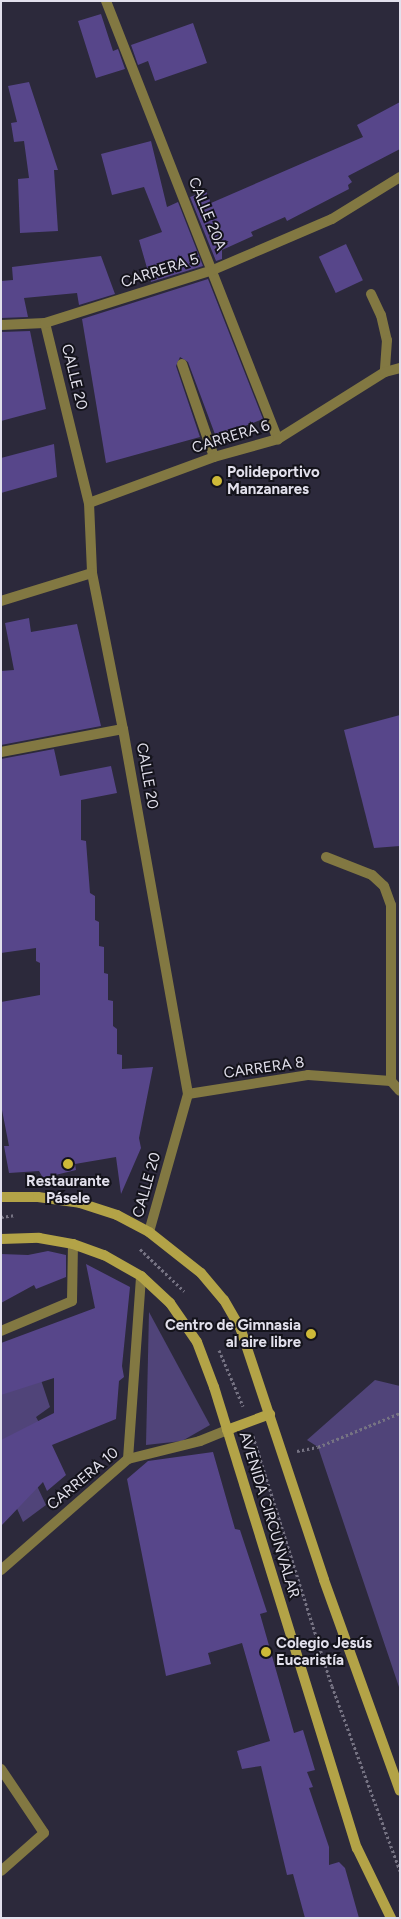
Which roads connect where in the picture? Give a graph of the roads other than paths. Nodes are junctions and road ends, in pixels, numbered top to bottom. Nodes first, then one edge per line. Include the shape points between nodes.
1 (106, 1) edge
2 (400, 177) edge
3 (212, 270) junction
4 (371, 294) dead end
5 (45, 323) junction
6 (1, 325) edge
7 (182, 364) dead end
8 (400, 368) edge
9 (385, 372) junction
10 (278, 439) junction
11 (214, 457) junction
12 (89, 503) junction
13 (92, 573) junction
14 (1, 601) edge
15 (124, 729) junction
16 (1, 752) edge
17 (326, 857) dead end
18 (391, 1081) junction
19 (400, 1090) edge
20 (188, 1094) junction
21 (1, 1197) edge
22 (149, 1232) junction
23 (1, 1239) edge
24 (73, 1244) junction
25 (141, 1276) junction
26 (1, 1331) edge
27 (270, 1414) junction
28 (227, 1430) junction
29 (128, 1459) junction
30 (1, 1570) edge
31 (1, 1769) edge
32 (400, 1791) edge
33 (1, 1871) edge
34 (391, 1918) edge

1 - 3 street, CALLE 20A
2 - 3 street, CARRERA 5 via 332,219
3 - 5 street, CARRERA 5
3 - 10 street, CALLE 20A
4 - 9 street via 381,315 387,340
5 - 6 street, CARRERA 5
5 - 12 street, CALLE 20
7 - 11 street
8 - 9 street, CARRERA 6
9 - 10 street, CARRERA 6
10 - 11 street, CARRERA 6
11 - 12 street, CARRERA 6
12 - 13 street, CALLE 20
13 - 14 street
13 - 15 street, CALLE 20
15 - 16 street
15 - 20 street, CALLE 20
17 - 18 street via 372,874 384,886 391,904
18 - 19 street
18 - 20 street, CARRERA 8 via 308,1075
20 - 22 street, CALLE 20
21 - 22 main road, AVENIDA CIRCUNVALAR via 38,1197 80,1204 117,1215
22 - 27 main road, AVENIDA CIRCUNVALAR via 201,1273 224,1300 241,1330
23 - 24 main road, AVENIDA CIRCUNVALAR via 39,1238
24 - 25 main road, AVENIDA CIRCUNVALAR via 104,1255
24 - 26 street via 72,1301
25 - 28 main road, AVENIDA CIRCUNVALAR via 170,1303 197,1342
25 - 29 street
27 - 28 main road
27 - 32 main road, AVENIDA CIRCUNVALAR via 324,1580
28 - 29 street, CARRERA 10 via 200,1441
28 - 34 main road, AVENIDA CIRCUNVALAR via 358,1848
29 - 30 street, CARRERA 10
31 - 33 street via 44,1833

